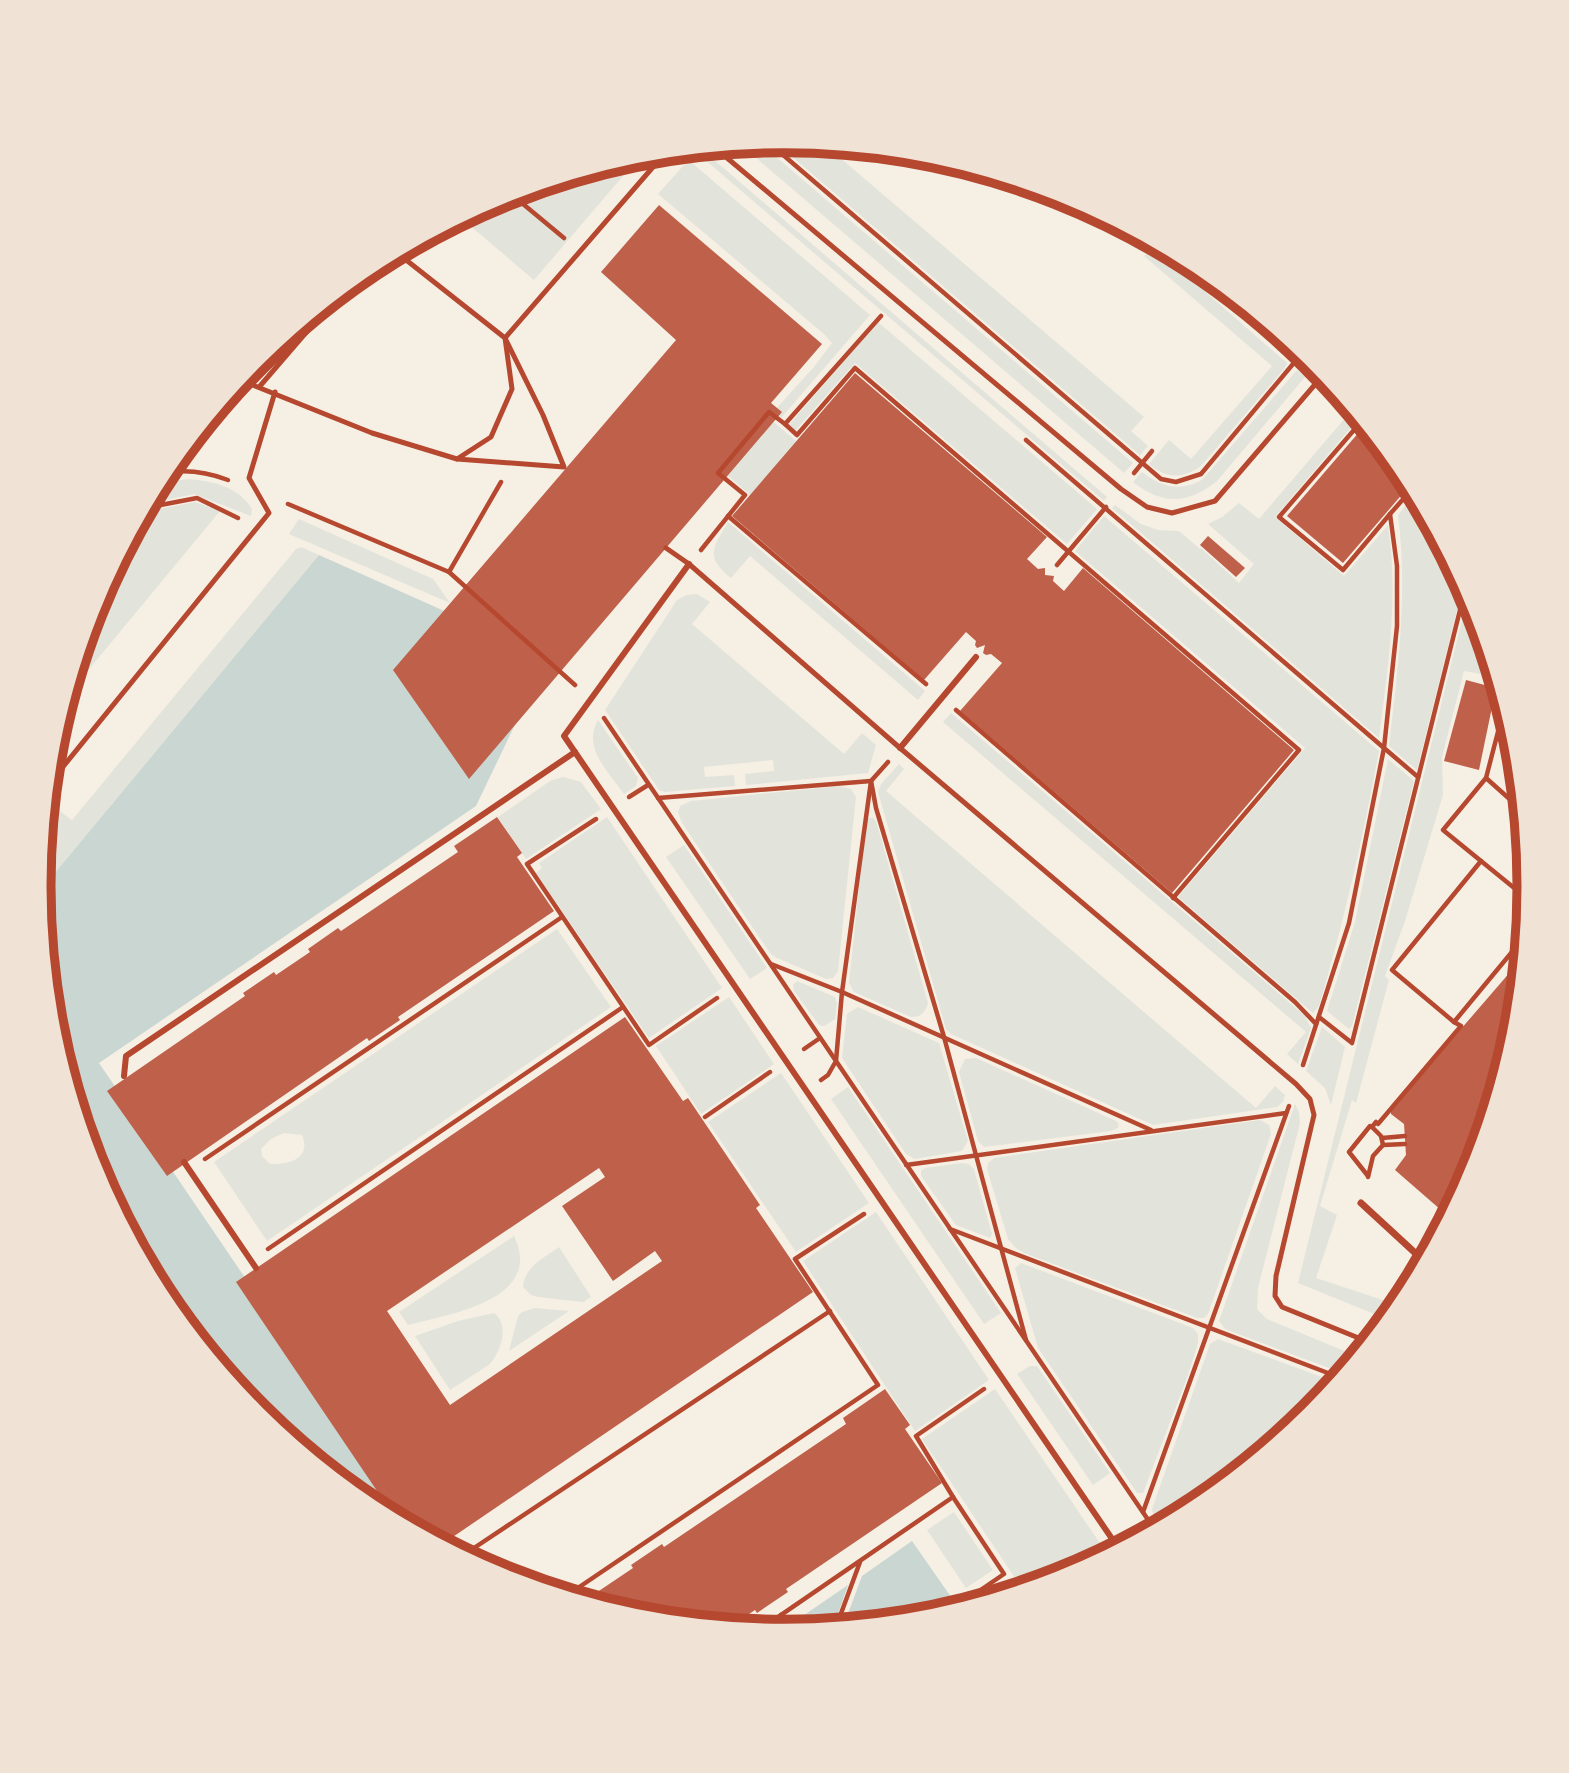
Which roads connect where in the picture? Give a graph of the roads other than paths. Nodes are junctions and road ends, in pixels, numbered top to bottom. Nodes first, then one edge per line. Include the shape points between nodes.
1 (725, 155) edge
2 (655, 165) edge
3 (404, 259) edge
4 (311, 326) edge
5 (505, 338) junction
6 (251, 383) edge
7 (1317, 383) edge
8 (260, 386) junction
9 (275, 392) junction
10 (457, 459) junction
11 (666, 548) dead end
12 (689, 564) junction
13 (976, 657) dead end
14 (900, 748) junction
15 (575, 752) junction
16 (61, 770) edge
17 (124, 1076) dead end
18 (184, 1162) dead end
19 (1360, 1203) road end
20 (1418, 1256) edge
21 (256, 1269) dead end
22 (1362, 1339) edge
23 (1114, 1542) edge

1 - 7 lane via 1147,507 1172,513 1215,501
2 - 5 lane
3 - 5 lane
4 - 8 lane
5 - 10 lane via 512,388 491,437
5 - 10 lane via 564,467
6 - 8 lane
8 - 9 lane
9 - 10 lane via 372,433
9 - 16 lane via 249,478 269,513
11 - 12 lane
12 - 14 lane
12 - 15 street via 564,736
13 - 14 street
14 - 22 lane via 1310,1099 1314,1115 1275,1296 1282,1307
15 - 17 street via 126,1056
15 - 23 street
18 - 21 street
19 - 20 street

